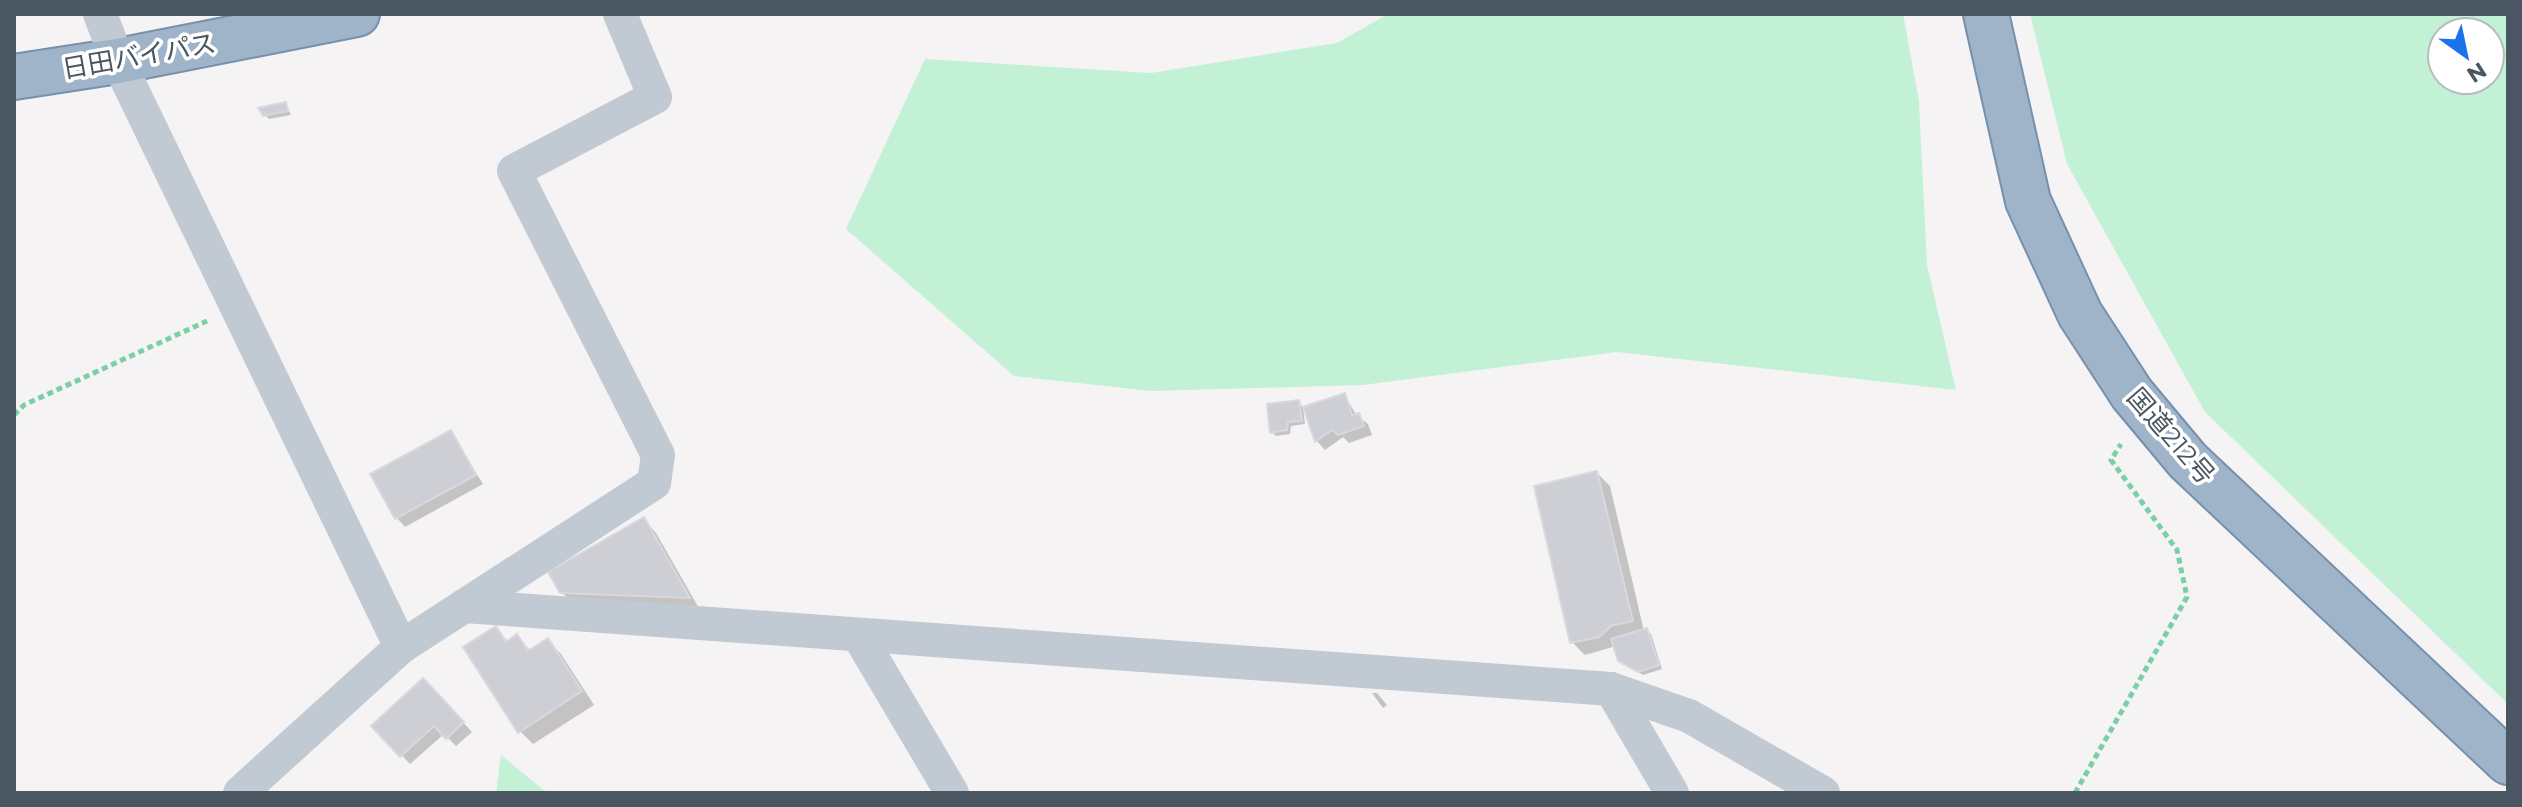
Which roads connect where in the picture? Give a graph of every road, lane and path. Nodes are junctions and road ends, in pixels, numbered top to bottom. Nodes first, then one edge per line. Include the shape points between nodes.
1 (100, 14) edge
2 (357, 14) edge
3 (620, 14) edge
4 (1986, 14) edge
5 (118, 61) junction
6 (14, 77) edge
7 (238, 308) junction
8 (14, 415) edge
9 (2122, 443) dead end
10 (464, 606) junction
11 (859, 636) junction
12 (401, 647) junction
13 (1611, 689) junction
14 (2508, 762) edge
15 (240, 793) edge
16 (952, 793) edge
17 (1672, 793) edge
18 (1823, 793) edge
19 (2075, 793) edge

1 - 5 street
2 - 5 highway, 日田バイパス
3 - 10 street via 655,97 514,171 658,455 654,483
4 - 14 highway, 国道212号 via 2028,201 2080,314 2132,394 2188,461
5 - 6 highway, 日田バイパス
5 - 7 street
7 - 8 path via 24,405
7 - 12 street
9 - 19 path via 2111,460 2177,550 2187,597
10 - 11 street
10 - 12 street
11 - 13 street
11 - 16 street
12 - 15 street
13 - 17 street
13 - 18 street via 1689,716

